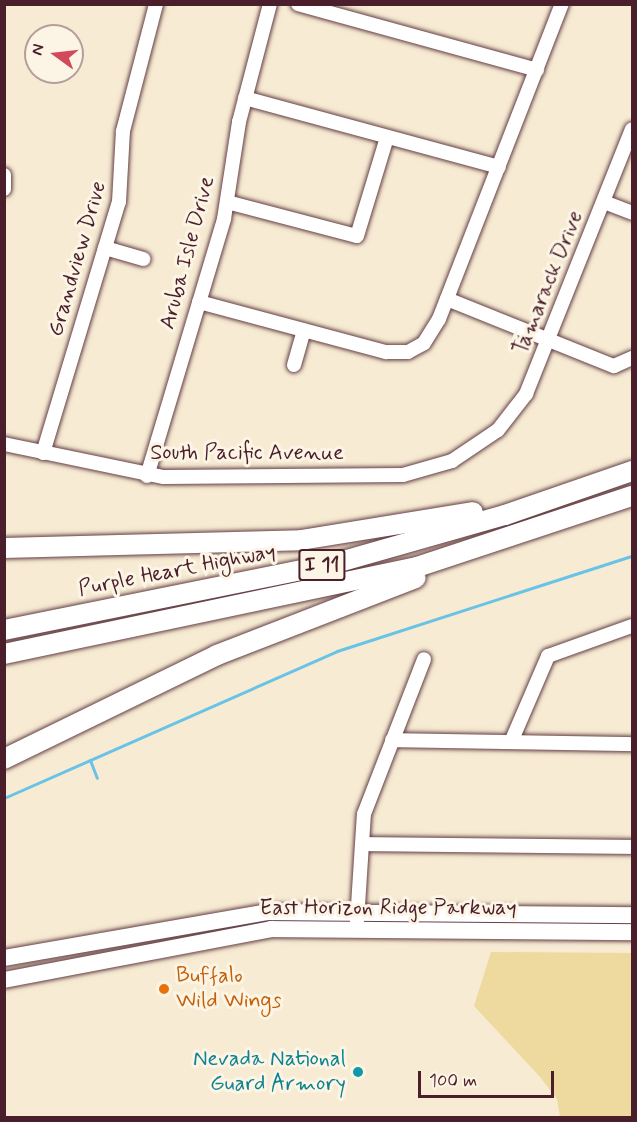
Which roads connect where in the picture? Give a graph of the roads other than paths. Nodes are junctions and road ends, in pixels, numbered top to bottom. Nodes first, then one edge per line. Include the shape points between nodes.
1 (156, 4) edge
2 (270, 4) edge
3 (298, 4) edge
4 (562, 4) edge
5 (537, 70) junction
6 (245, 98) junction
7 (633, 129) edge
8 (387, 137) junction
9 (499, 167) junction
10 (4, 175) edge
11 (4, 189) edge
12 (228, 202) junction
13 (604, 202) junction
14 (633, 213) edge
15 (105, 248) junction
16 (143, 259) dead end
17 (447, 299) junction
18 (199, 302) junction
19 (304, 330) junction
20 (550, 339) junction
21 (633, 358) edge
22 (294, 365) dead end
23 (485, 441) joint
24 (4, 444) edge
25 (43, 453) junction
26 (633, 471) edge
27 (147, 476) junction
28 (633, 496) edge
29 (4, 548) edge
30 (464, 554) junction
31 (633, 626) edge
32 (4, 630) edge
33 (4, 654) edge
34 (424, 658) dead end
35 (392, 740) junction
36 (511, 742) junction
37 (633, 744) edge
38 (4, 759) edge
39 (362, 844) junction
40 (633, 847) edge
41 (361, 911) junction
42 (633, 915) edge
43 (353, 928) junction
44 (633, 932) edge
45 (126, 936) junction
46 (131, 953) junction
47 (4, 958) edge
48 (4, 980) edge

1 - 15 street, Grandview Drive via 123,131 123,183
2 - 6 street, Aruba Isle Drive
3 - 5 street
4 - 5 street
5 - 9 street
6 - 8 street
6 - 12 street, Aruba Isle Drive
7 - 13 street, Tamarack Drive
8 - 9 street
8 - 12 street via 357,236
9 - 17 street
10 - 11 street
12 - 18 street, Aruba Isle Drive
13 - 14 street
13 - 20 street, Tamarack Drive
15 - 16 street
15 - 25 street, Grandview Drive
17 - 19 street via 432,335 417,349 386,352
17 - 20 street
18 - 19 street
18 - 27 street, Aruba Isle Drive
19 - 22 street
20 - 21 street via 614,366
20 - 23 street, Tamarack Drive via 517,408
23 - 27 street, South Pacific Avenue via 452,461 403,475
24 - 25 street, South Pacific Avenue
25 - 27 street, South Pacific Avenue
26 - 29 highway via 435,520 333,537
26 - 32 highway, Purple Heart Highway / I 11 via 505,515 336,562
28 - 30 highway, Purple Heart Highway / I 11
30 - 33 highway, Purple Heart Highway / I 11
30 - 38 highway via 437,571 217,655
31 - 36 street via 548,656
34 - 35 street
35 - 36 street
35 - 39 street via 364,814
36 - 37 street
39 - 40 street
39 - 41 street
41 - 42 main road, East Horizon Ridge Parkway
41 - 43 street
41 - 45 main road, East Horizon Ridge Parkway via 253,913
43 - 44 main road, East Horizon Ridge Parkway
43 - 46 main road, East Horizon Ridge Parkway via 254,930
45 - 46 main road
45 - 47 main road, East Horizon Ridge Parkway
46 - 48 main road, East Horizon Ridge Parkway

